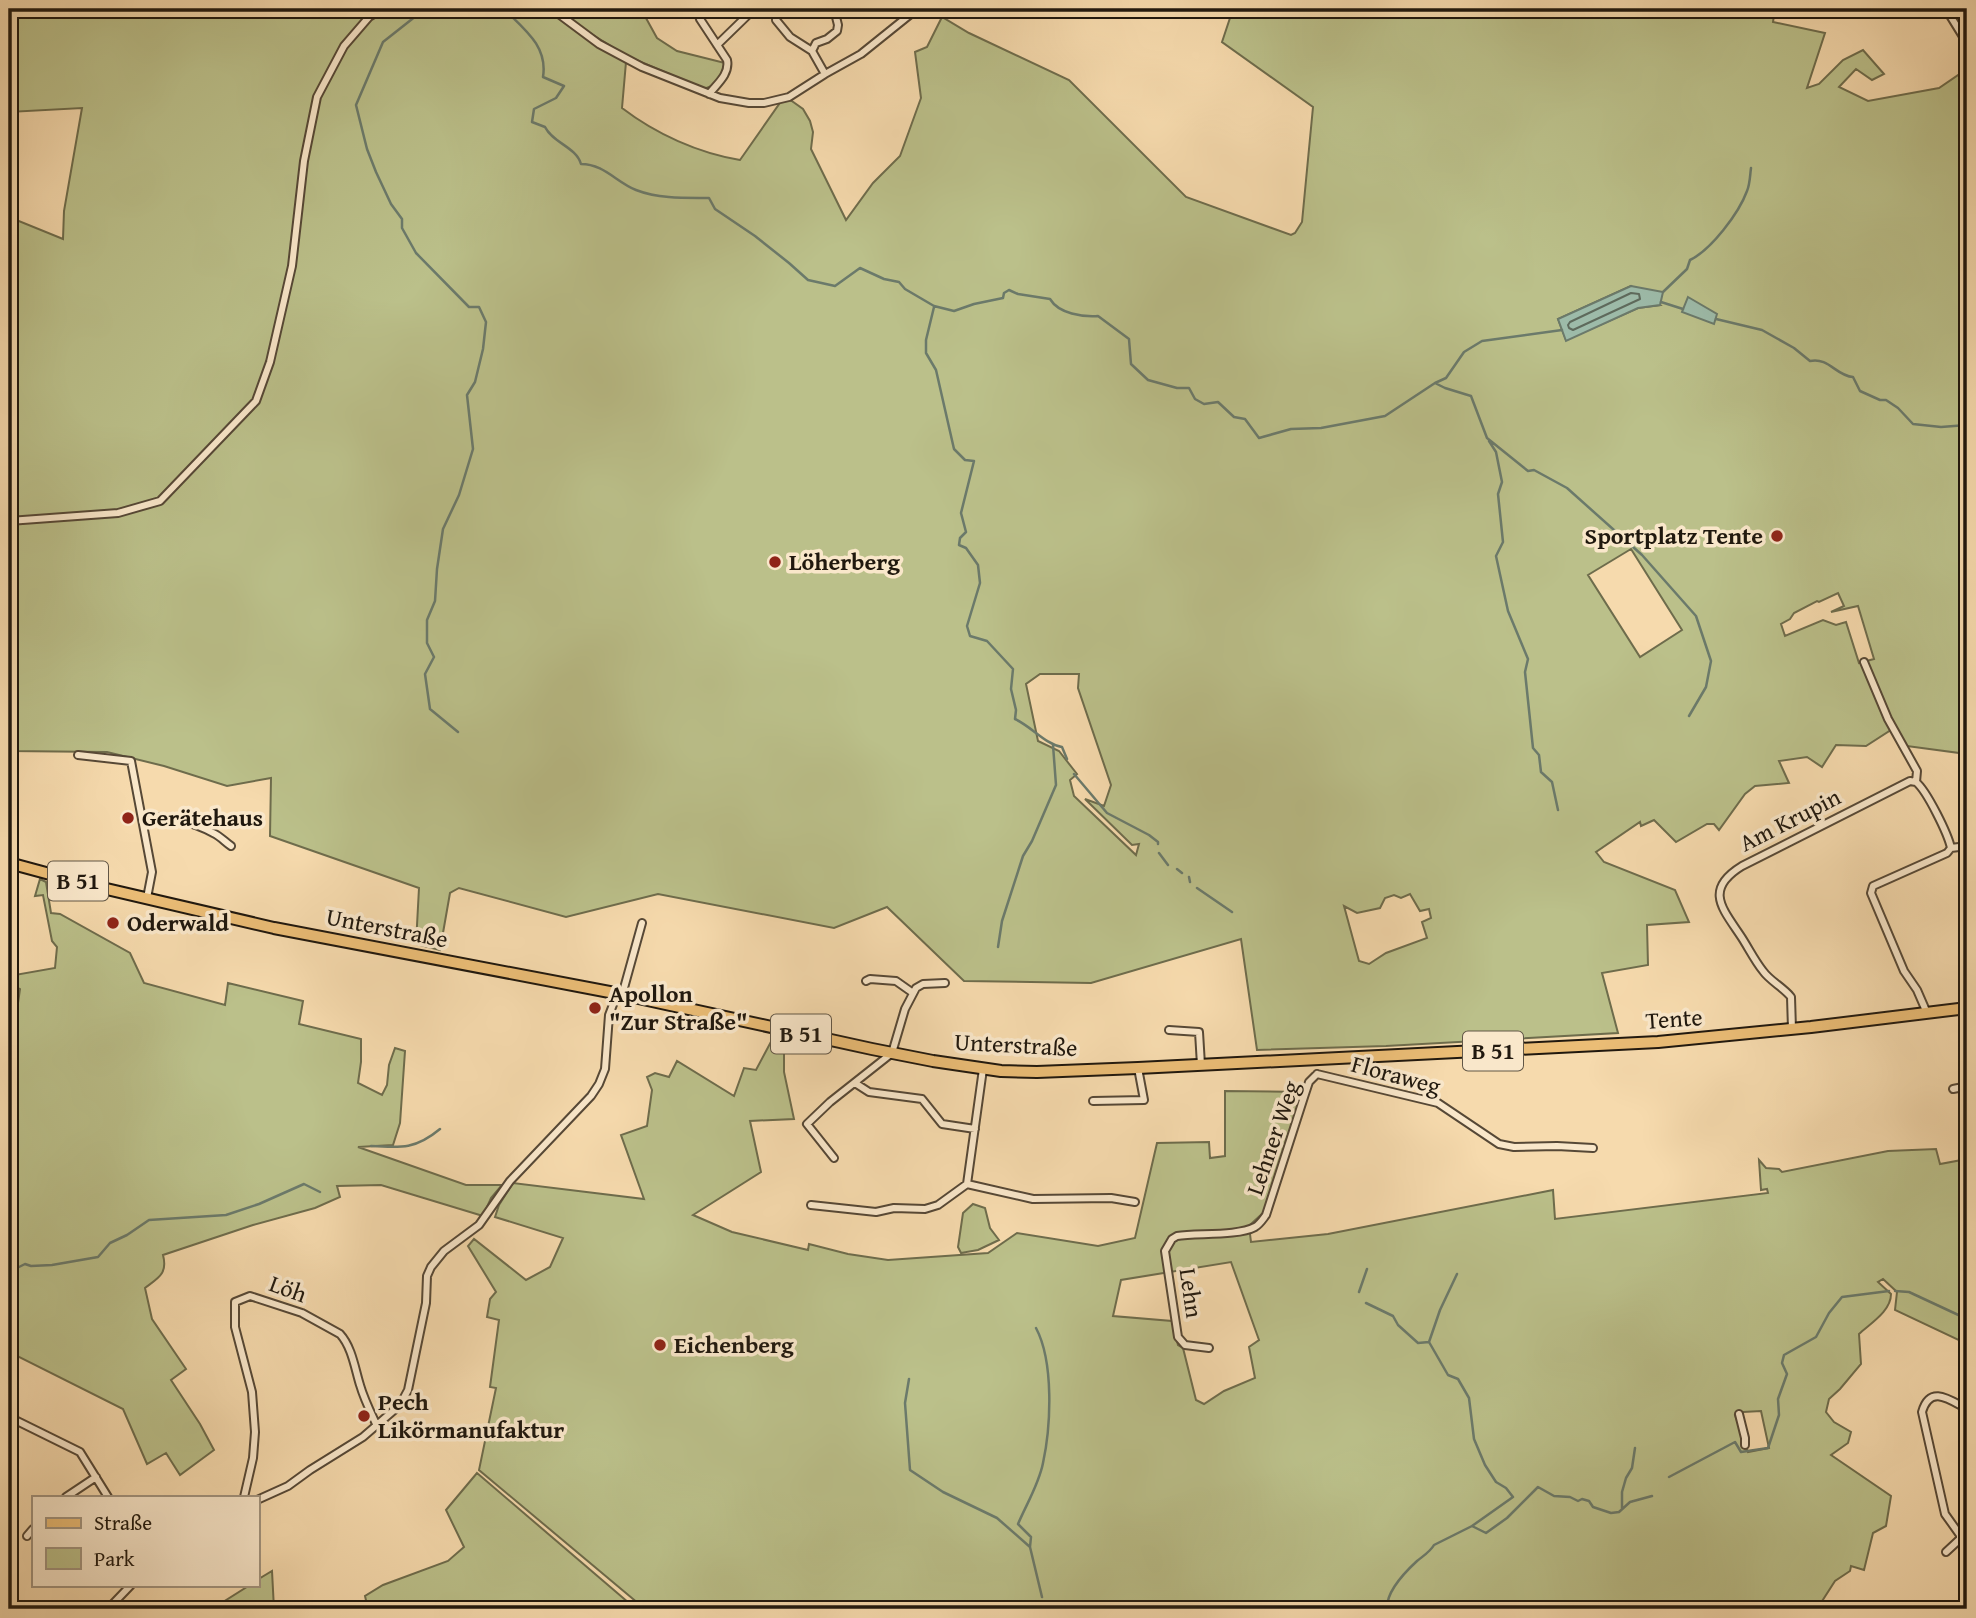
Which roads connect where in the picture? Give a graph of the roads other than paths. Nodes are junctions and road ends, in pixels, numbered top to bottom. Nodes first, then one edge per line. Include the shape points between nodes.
1 (382, 9) edge
2 (552, 9) edge
3 (697, 9) edge
4 (761, 9) edge
5 (834, 9) edge
6 (917, 9) edge
7 (1946, 9) edge
8 (776, 20) dead end
9 (1967, 43) edge
10 (717, 45) junction
11 (811, 51) junction
12 (825, 74) junction
13 (709, 94) junction
14 (9, 522) edge
15 (1864, 662) dead end
16 (78, 755) dead end
17 (1916, 782) junction
18 (143, 821) junction
19 (231, 846) dead end
20 (1967, 846) edge
21 (1951, 848) junction
22 (9, 863) edge
23 (147, 898) junction
24 (642, 923) dead end
25 (866, 981) dead end
26 (945, 983) dead end
27 (913, 993) junction
28 (620, 994) junction
29 (1967, 1009) edge
30 (1927, 1013) junction
31 (1792, 1029) junction
32 (1169, 1030) dead end
33 (892, 1053) junction
34 (1382, 1056) joint
35 (1316, 1060) junction
36 (1201, 1065) junction
37 (1138, 1068) junction
38 (983, 1069) junction
39 (1317, 1074) junction
40 (855, 1083) junction
41 (1967, 1084) edge
42 (1953, 1089) dead end
43 (1093, 1101) dead end
44 (975, 1129) junction
45 (1593, 1148) dead end
46 (834, 1158) dead end
47 (967, 1184) junction
48 (1135, 1202) dead end
49 (811, 1205) dead end
50 (1266, 1215) joint
51 (1209, 1348) dead end
52 (1967, 1409) edge
53 (1739, 1414) dead end
54 (10, 1419) edge
55 (377, 1426) junction
56 (1745, 1445) dead end
57 (96, 1477) junction
58 (68, 1496) edge
59 (107, 1496) edge
60 (244, 1496) edge
61 (259, 1499) edge
62 (32, 1530) edge
63 (27, 1536) dead end
64 (1946, 1552) dead end
65 (130, 1586) edge
66 (108, 1609) edge

1 - 14 street via 344,46 317,97 292,266 256,401 160,501 118,513
2 - 13 street via 627,60
3 - 10 street
4 - 10 street via 753,10
5 - 11 street via 837,31
6 - 12 street via 861,54
7 - 9 street
8 - 11 street
10 - 13 street via 728,66
11 - 12 street
12 - 13 street via 778,101 749,103
15 - 17 street via 1917,771
16 - 18 street via 131,761
17 - 21 street
17 - 31 street, Am Krupin via 1910,781 1742,866 1721,885 1718,897 1724,912 1763,972 1791,997
18 - 19 street via 161,817 203,827
18 - 23 street via 152,872
20 - 21 street
21 - 30 street via 1873,886 1871,893
22 - 23 main road, B 51
23 - 28 main road, Unterstraße / B 51 via 274,928
24 - 28 street
25 - 27 street via 896,981
26 - 27 street via 923,984
27 - 33 street
28 - 33 main road, Unterstraße / B 51
28 - 55 street via 609,1015 605,1069 591,1096 510,1181 479,1225 430,1267 408,1390 400,1405
29 - 30 main road, Tente / B 51
30 - 31 main road, Tente / B 51
31 - 34 main road, Tente / B 51 via 1658,1042
32 - 36 street via 1199,1032
33 - 38 main road, Unterstraße / B 51
33 - 40 street
34 - 35 main road, Unterstraße / B 51
35 - 36 main road, Unterstraße / B 51
35 - 39 street, Floraweg
36 - 37 main road, Unterstraße / B 51
37 - 38 main road, Unterstraße / B 51
37 - 43 street via 1144,1100
38 - 44 street
39 - 45 street, Floraweg via 1438,1103 1499,1144
39 - 50 street, Lehner Weg via 1304,1094
40 - 44 street via 869,1092 922,1099 942,1124
40 - 46 street via 807,1124
41 - 42 street
44 - 47 street
47 - 48 street via 1033,1199
47 - 49 street via 941,1204 925,1209 876,1212
50 - 51 street, Lehn via 1257,1226 1240,1233 1177,1236 1165,1251 1178,1337 1185,1345
52 - 64 street via 1937,1396 1929,1398 1922,1412 1945,1514 1960,1535
53 - 56 street
54 - 57 street via 80,1452
55 - 60 street, Löh via 340,1334 302,1313 250,1296 235,1302 234,1327 252,1392 255,1432
55 - 61 street via 288,1486
57 - 58 street
57 - 59 street
62 - 63 street
65 - 66 street

